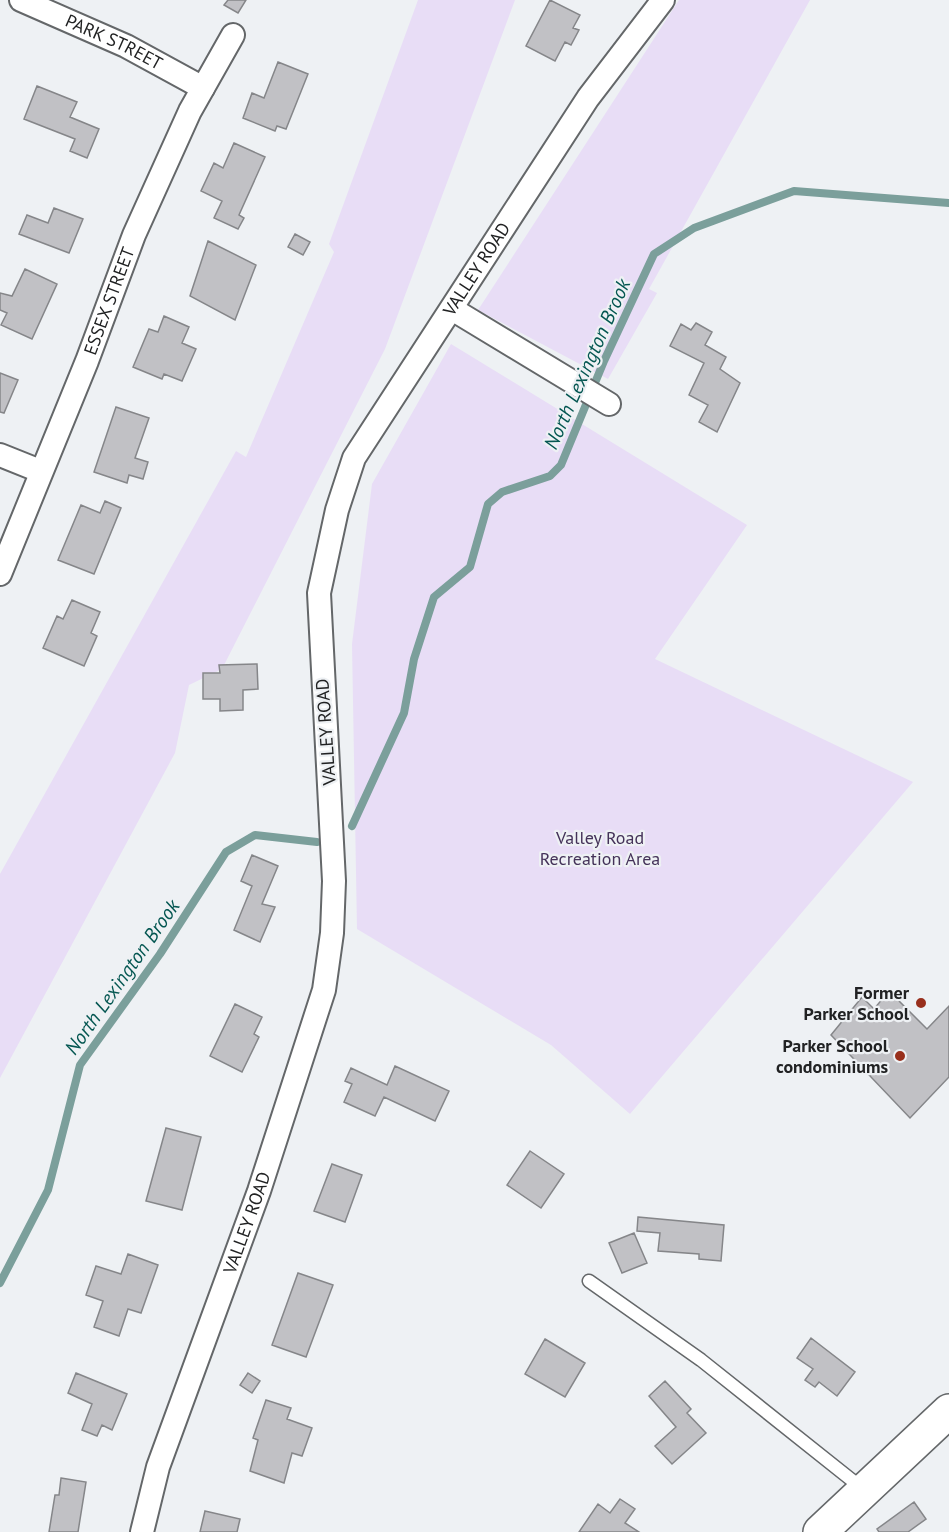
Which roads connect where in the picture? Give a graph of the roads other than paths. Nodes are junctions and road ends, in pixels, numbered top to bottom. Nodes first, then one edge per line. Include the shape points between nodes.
1 (21, 0) edge
2 (663, 0) edge
3 (233, 35) dead end
4 (203, 88) junction
5 (452, 309) junction
6 (609, 404) dead end
7 (0, 455) edge
8 (40, 471) junction
9 (0, 574) edge
10 (589, 1281) dead end
11 (949, 1411) edge
12 (863, 1489) junction
13 (142, 1532) edge
14 (820, 1532) edge

1 - 4 street, PARK STREET via 126,46
2 - 5 street, VALLEY ROAD via 593,91
3 - 4 street, ESSEX STREET
4 - 8 street, ESSEX STREET via 134,235
5 - 6 street
5 - 13 street, VALLEY ROAD via 354,458 337,510 319,593 333,859 332,933 324,990 259,1191 158,1467
7 - 8 street
8 - 9 street, ESSEX STREET
10 - 12 lane via 701,1360
11 - 12 main road
12 - 14 main road

